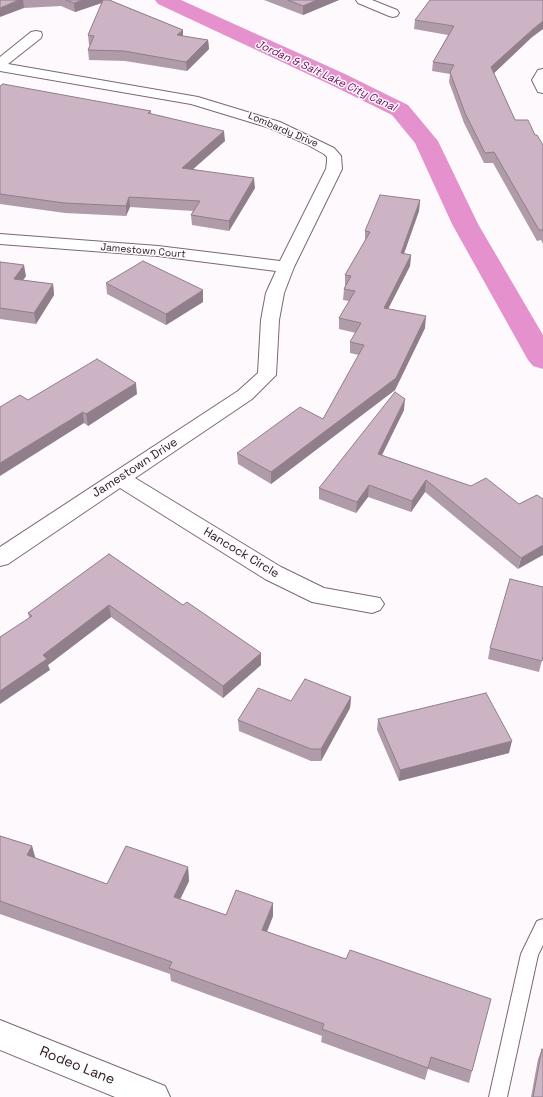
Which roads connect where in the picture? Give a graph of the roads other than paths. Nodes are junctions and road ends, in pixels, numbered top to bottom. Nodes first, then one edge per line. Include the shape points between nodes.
1 (362, 0) edge
2 (393, 13) dead end
3 (36, 35) dead end
4 (0, 64) edge
5 (0, 67) edge
6 (543, 73) edge
7 (543, 89) edge
8 (0, 239) edge
9 (286, 268) junction
10 (267, 375) joint
11 (120, 478) junction
12 (0, 558) edge
13 (372, 604) dead end
14 (543, 927) edge
15 (0, 1035) edge
16 (154, 1097) edge
17 (498, 1097) edge

1 - 2 street
3 - 4 street
5 - 9 street, Lombardy Drive via 193,100 275,125 329,150 334,156 334,169
6 - 7 street via 539,80
8 - 9 street, Jamestown Court via 158,251
9 - 10 street, Lombardy Drive via 275,293 270,320
10 - 11 street, Jamestown Drive via 245,396
11 - 12 street, Jamestown Drive
11 - 13 street, Hancock Circle via 273,574 320,596
14 - 17 lane via 530,954
15 - 16 street, Rodeo Lane

